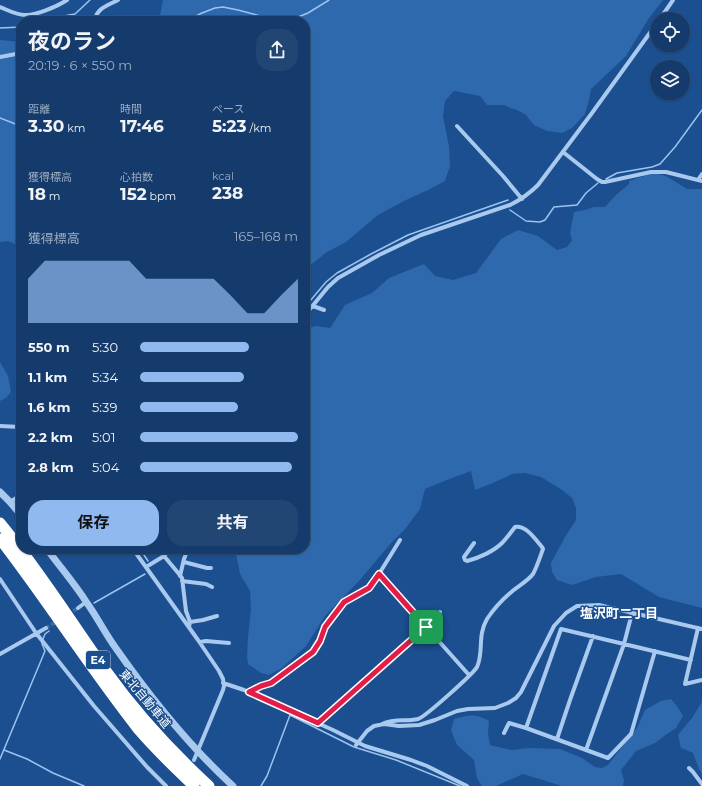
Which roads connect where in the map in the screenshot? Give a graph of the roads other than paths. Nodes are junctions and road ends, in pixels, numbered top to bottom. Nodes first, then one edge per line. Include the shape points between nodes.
1 (67, 0) edge
2 (118, 0) edge
3 (673, 0) edge
4 (0, 7) edge
5 (665, 12) edge
6 (95, 16) edge
7 (650, 33) edge
8 (16, 54) edge
9 (0, 57) edge
10 (457, 126) dead end
11 (563, 152) junction
12 (702, 174) edge
13 (700, 180) edge
14 (522, 199) junction
15 (313, 306) junction
16 (310, 309) edge
17 (324, 310) dead end
18 (0, 426) edge
19 (16, 427) edge
20 (0, 492) edge
21 (16, 498) edge
22 (10, 502) junction
23 (16, 509) edge
24 (0, 523) edge
25 (0, 539) edge
26 (400, 540) dead end
27 (474, 543) dead end
28 (16, 544) edge
29 (24, 554) edge
30 (51, 554) edge
31 (137, 554) edge
32 (186, 554) edge
33 (164, 556) joint
34 (184, 562) junction
35 (146, 567) junction
36 (211, 568) dead end
37 (379, 574) junction
38 (180, 576) junction
39 (0, 579) edge
40 (182, 581) junction
41 (212, 587) dead end
42 (86, 602) junction
43 (78, 608) tunnel mouth
44 (440, 612) dead end
45 (632, 613) junction
46 (217, 616) dead end
47 (190, 622) junction
48 (189, 627) junction
49 (426, 627) junction
50 (46, 628) tunnel mouth
51 (700, 628) edge
52 (36, 633) junction
53 (593, 636) junction
54 (200, 642) junction
55 (230, 643) dead end
56 (624, 644) junction
57 (655, 651) junction
58 (0, 654) edge
59 (691, 660) junction
60 (469, 675) junction
61 (702, 680) edge
62 (224, 683) junction
63 (249, 692) junction
64 (318, 723) junction
65 (380, 725) junction
66 (526, 728) junction
67 (504, 733) dead end
68 (557, 739) junction
69 (357, 744) junction
70 (586, 750) junction
71 (198, 751) junction
72 (194, 760) dead end
73 (689, 768) dead end
74 (702, 784) edge
75 (166, 786) edge
76 (194, 786) edge
77 (209, 786) edge
78 (233, 786) edge
79 (467, 786) edge

1 - 4 street via 25,15
2 - 6 street via 104,6
3 - 5 street
7 - 11 street
8 - 9 street
10 - 14 street
11 - 13 street via 602,182 651,172 666,172
11 - 14 street via 538,185
12 - 13 street
14 - 15 street via 421,235 379,255 338,278
15 - 16 street
15 - 17 street
18 - 19 street
20 - 22 street
21 - 22 street
22 - 23 street
24 - 28 highway, 東北自動車道 / E4
25 - 76 highway, 東北自動車道 / E4 via 119,703 145,736
26 - 37 street
27 - 60 street via 464,557 465,560 472,560 498,546 515,527 518,527 531,535 543,549 531,577 508,594 487,620 481,635 479,661
29 - 77 highway, 東北自動車道 / E4 via 126,697 170,749
30 - 42 street
31 - 35 street
32 - 34 street
33 - 35 street
33 - 38 street
34 - 36 street
34 - 38 street
35 - 48 street
37 - 49 street
37 - 63 street via 369,588 344,602 325,627 313,652 271,683
38 - 40 street
39 - 52 street
40 - 41 street
40 - 47 street
42 - 43 street
42 - 71 street via 148,692
44 - 49 street
45 - 51 street
45 - 56 street
45 - 65 street via 599,605 577,606 572,609 554,626 521,692 516,698 501,706 456,710 419,725
46 - 47 street
47 - 48 street
48 - 54 street
49 - 60 street
49 - 64 street
50 - 52 street
51 - 59 street
52 - 58 street
52 - 75 street via 94,706
53 - 56 street
53 - 66 street via 561,629
53 - 68 street
54 - 55 street
54 - 62 street
56 - 57 street
56 - 70 street
57 - 59 street
57 - 70 street via 631,734 608,758
59 - 61 street via 685,684
60 - 65 street via 422,717 388,721
62 - 63 street
62 - 71 street
63 - 64 street
64 - 69 street
65 - 69 street via 367,731
66 - 67 street via 509,723
66 - 68 street
68 - 70 street
69 - 79 street via 427,766
71 - 72 street
71 - 78 street
73 - 74 street

